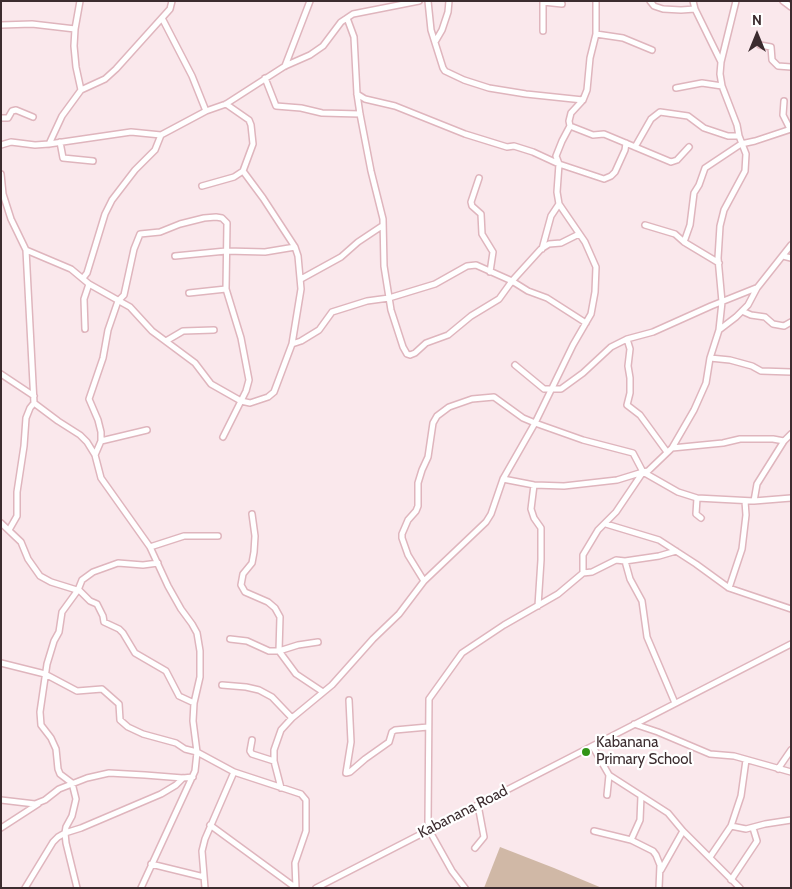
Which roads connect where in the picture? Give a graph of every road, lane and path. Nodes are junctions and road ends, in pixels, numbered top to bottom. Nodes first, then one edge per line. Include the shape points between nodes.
1 (80, 1) edge
2 (172, 1) edge
3 (310, 1) edge
4 (419, 1) edge
5 (428, 1) edge
6 (449, 1) edge
7 (596, 1) edge
8 (650, 1) edge
9 (693, 1) edge
10 (736, 1) edge
11 (783, 1) edge
12 (543, 2) edge
13 (562, 4) dead end
14 (791, 7) edge
15 (695, 9) junction
16 (162, 18) junction
17 (347, 18) junction
18 (1, 25) edge
19 (75, 29) junction
20 (543, 31) dead end
21 (596, 34) junction
22 (435, 42) junction
23 (760, 45) dead end
24 (652, 50) dead end
25 (721, 62) junction
26 (285, 66) junction
27 (791, 67) edge
28 (265, 78) junction
29 (722, 86) junction
30 (676, 88) dead end
31 (82, 90) junction
32 (357, 94) junction
33 (583, 100) junction
34 (784, 101) dead end
35 (226, 104) junction
36 (206, 111) junction
37 (360, 114) junction
38 (34, 117) dead end
39 (1, 118) edge
40 (570, 126) junction
41 (790, 129) edge
42 (161, 135) junction
43 (739, 136) junction
44 (60, 142) junction
45 (626, 143) junction
46 (49, 144) junction
47 (741, 144) junction
48 (1, 145) edge
49 (635, 147) junction
50 (690, 147) dead end
51 (93, 161) dead end
52 (559, 164) junction
53 (243, 171) junction
54 (1, 174) edge
55 (479, 178) dead end
56 (202, 186) dead end
57 (2, 187) edge
58 (2, 195) edge
59 (559, 204) junction
60 (645, 225) dead end
61 (382, 226) junction
62 (579, 234) junction
63 (684, 242) junction
64 (791, 245) edge
65 (295, 247) junction
66 (541, 249) junction
67 (26, 250) junction
68 (226, 251) junction
69 (175, 256) dead end
70 (783, 256) junction
71 (791, 258) edge
72 (720, 264) junction
73 (490, 272) junction
74 (83, 278) junction
75 (301, 279) junction
76 (512, 281) junction
77 (89, 284) junction
78 (757, 288) junction
79 (226, 290) junction
80 (189, 293) dead end
81 (389, 298) junction
82 (118, 301) junction
83 (722, 302) junction
84 (742, 311) junction
85 (791, 322) edge
86 (586, 323) junction
87 (85, 329) dead end
88 (214, 330) dead end
89 (719, 330) junction
90 (627, 339) junction
91 (166, 341) junction
92 (292, 344) junction
93 (710, 358) junction
94 (515, 365) dead end
95 (791, 372) edge
96 (1, 374) edge
97 (551, 390) junction
98 (34, 396) junction
99 (241, 401) junction
100 (34, 403) junction
101 (535, 423) junction
102 (147, 430) dead end
103 (791, 434) edge
104 (222, 437) dead end
105 (101, 441) junction
106 (784, 441) junction
107 (672, 448) junction
108 (667, 452) junction
109 (95, 455) junction
110 (643, 472) junction
111 (503, 479) junction
112 (534, 485) junction
113 (697, 498) junction
114 (791, 498) edge
115 (745, 501) junction
116 (754, 501) junction
117 (252, 514) dead end
118 (700, 518) dead end
119 (1, 523) edge
120 (606, 524) junction
121 (9, 530) junction
122 (218, 536) dead end
123 (150, 547) junction
124 (676, 551) junction
125 (625, 561) junction
126 (158, 563) junction
127 (583, 574) junction
128 (424, 581) junction
129 (729, 588) junction
130 (78, 590) junction
131 (538, 606) junction
132 (791, 609) edge
133 (230, 639) dead end
134 (318, 642) dead end
135 (791, 644) edge
136 (279, 651) junction
137 (1, 663) edge
138 (45, 674) junction
139 (222, 685) dead end
140 (323, 692) junction
141 (349, 700) dead end
142 (194, 703) junction
143 (675, 703) junction
144 (292, 718) junction
145 (634, 724) junction
146 (428, 727) junction
147 (252, 740) dead end
148 (593, 747) junction
149 (791, 750) edge
150 (197, 752) junction
151 (746, 760) junction
152 (212, 761) junction
153 (274, 761) junction
154 (196, 762) junction
155 (778, 769) junction
156 (234, 772) junction
157 (791, 772) edge
158 (609, 775) junction
159 (194, 777) junction
160 (183, 778) junction
161 (72, 783) junction
162 (281, 788) junction
163 (639, 794) junction
164 (607, 795) dead end
165 (1, 800) edge
166 (45, 800) junction
167 (478, 805) junction
168 (791, 820) edge
169 (210, 825) junction
170 (731, 826) junction
171 (1, 828) edge
172 (753, 828) junction
173 (430, 829) junction
174 (683, 830) junction
175 (594, 831) dead end
176 (65, 833) junction
177 (631, 840) junction
178 (475, 848) dead end
179 (710, 857) junction
180 (151, 864) junction
181 (660, 871) junction
182 (204, 877) junction
183 (731, 880) junction
184 (327, 882) junction
185 (25, 888) edge
186 (77, 888) edge
187 (141, 888) edge
188 (205, 888) edge
189 (296, 888) edge
190 (316, 888) edge
191 (331, 888) edge
192 (465, 888) edge
193 (659, 888) edge
194 (740, 888) edge

1 - 19 street
2 - 16 street
3 - 26 street
4 - 17 street via 353,14
5 - 22 street
6 - 22 street via 446,18
7 - 21 street
8 - 15 street via 663,9
9 - 15 street
10 - 25 street
11 - 14 street
12 - 13 street
12 - 20 street
15 - 25 street
16 - 31 street via 110,75
16 - 36 street
17 - 26 street via 340,22 324,46
17 - 32 street via 354,37
18 - 19 street via 32,24
19 - 31 street via 76,67
21 - 24 street via 623,38
21 - 33 street
22 - 33 street via 445,72 464,80 489,88
23 - 27 street via 771,47 772,60 778,66
25 - 29 street
26 - 28 street
28 - 35 street
28 - 37 street via 276,106 322,113
29 - 30 street via 702,83
29 - 43 street
31 - 46 street via 62,116
32 - 37 street
32 - 52 street via 465,134 533,152
33 - 40 street via 571,113
34 - 41 street via 783,115
35 - 36 street
35 - 53 street via 248,120 251,126 254,144
36 - 42 street
37 - 61 street
38 - 39 street via 16,110 8,118
40 - 45 street
40 - 52 street via 556,156
41 - 47 street
42 - 44 street via 131,132
42 - 74 street via 155,150 112,200
43 - 47 street
43 - 49 street via 704,128 688,116 660,112 651,119
44 - 46 street
44 - 51 street via 62,158
45 - 49 street
45 - 52 street via 615,172 608,178
46 - 48 street via 11,142
47 - 63 street via 705,168 694,192 690,225
47 - 72 street via 746,154 746,165 721,220
49 - 50 street via 674,162
52 - 59 street
53 - 56 street via 234,177
53 - 65 street
54 - 57 street
55 - 73 street via 471,202 481,214 482,234 493,252
57 - 58 street
58 - 67 street
59 - 62 street
59 - 66 street via 551,216
60 - 63 street via 675,234
61 - 75 street via 341,257
61 - 81 street
62 - 66 street
62 - 86 street via 596,267 596,292
63 - 72 street
64 - 70 street
65 - 68 street via 265,252
65 - 75 street
66 - 76 street
67 - 74 street via 72,269
67 - 98 street
68 - 69 street
68 - 79 street
68 - 82 street via 227,223 222,218 204,218 160,232 142,233 134,250 124,295
70 - 71 street
70 - 78 street
72 - 83 street
73 - 76 street
73 - 81 street via 476,265 468,266 439,282
74 - 77 street
75 - 92 street
76 - 81 street via 499,299 454,331 426,343 410,355 403,347
76 - 86 street
77 - 82 street
77 - 87 street via 84,299
78 - 83 street
78 - 84 street
79 - 80 street
79 - 99 street via 248,372 246,391
81 - 92 street via 367,300 332,312 320,330
82 - 91 street via 130,307
82 - 105 street via 89,399 98,420
83 - 89 street
83 - 90 street via 653,332
84 - 85 street via 764,317 773,324 784,326
84 - 89 street
86 - 97 street
88 - 91 street via 183,332
89 - 93 street
90 - 97 street via 608,349 562,389
90 - 108 street via 630,349 628,405 640,415
91 - 99 street via 195,363 211,384
92 - 99 street via 274,392 250,403
93 - 95 street via 730,360 762,371
93 - 107 street via 706,384
94 - 97 street via 544,389
96 - 98 street
97 - 101 street
98 - 100 street
99 - 104 street
100 - 109 street via 80,435
100 - 121 street via 26,418 17,516
101 - 110 street via 583,440 629,451
101 - 111 street
101 - 128 street via 494,397 459,402 437,416 428,457 418,483 418,506 408,520 402,538
102 - 105 street
103 - 106 street
105 - 109 street
106 - 107 street via 740,439 723,444
106 - 116 street via 758,484
107 - 108 street
108 - 110 street
109 - 123 street via 101,478
110 - 112 street via 597,484
110 - 113 street via 678,492
110 - 120 street
111 - 112 street
111 - 128 street via 486,522
112 - 131 street via 531,509 540,528 542,560
113 - 115 street
113 - 118 street via 696,514
114 - 116 street
115 - 116 street
115 - 129 street via 742,549
117 - 136 street via 254,552 252,562 240,580 245,592 268,602 280,617
119 - 121 street
120 - 124 street via 653,537
120 - 127 street via 598,530 583,555
121 - 130 street via 21,542 40,576
122 - 123 street via 184,536
123 - 126 street
124 - 125 street
124 - 129 street
125 - 127 street via 610,562
125 - 143 street via 642,601 650,646
126 - 130 street via 108,566 82,580
126 - 142 street via 196,633 202,664
127 - 131 street
128 - 140 street via 399,614
129 - 132 street
130 - 138 street via 62,612
130 - 142 street via 97,604 104,622 123,633 135,654 166,671 179,696
131 - 146 street via 462,653 428,700
133 - 136 street
134 - 136 street
135 - 143 street, Kabanana Road
136 - 140 street via 296,674
137 - 138 street
138 - 150 street via 77,691 102,689 119,704 120,720 128,727
138 - 161 street via 41,725 56,749 60,774
139 - 144 street via 259,690 272,697
140 - 144 street
141 - 146 street via 350,742 346,773 389,742 395,730
142 - 150 street
143 - 145 street, Kabanana Road
144 - 153 street via 277,738
145 - 148 street, Kabanana Road
145 - 151 street via 710,754
146 - 173 street
147 - 153 street via 252,754
148 - 158 street
148 - 167 street, Kabanana Road
149 - 155 street
150 - 152 street
150 - 154 street
151 - 155 street
151 - 170 street via 741,796
152 - 154 street
152 - 156 street
153 - 162 street
154 - 159 street
155 - 157 street
156 - 162 street
156 - 169 street
158 - 163 street
158 - 164 street
159 - 160 street
159 - 180 street
160 - 161 street via 109,773
160 - 176 street via 161,794
161 - 166 street
161 - 176 street via 76,802
162 - 189 street via 301,794 306,800 306,830 295,863
163 - 174 street via 668,813
163 - 177 street via 642,797 640,820
165 - 166 street via 35,804
166 - 171 street
167 - 173 street, Kabanana Road
167 - 178 street via 484,837
168 - 172 street
169 - 182 street via 202,851
169 - 189 street
170 - 172 street
170 - 179 street
172 - 183 street via 757,841
173 - 184 street, Kabanana Road
173 - 192 street via 452,871
174 - 179 street
174 - 181 street
175 - 177 street
176 - 185 street via 53,842
176 - 186 street
177 - 181 street via 656,855
179 - 183 street
180 - 182 street
180 - 187 street
181 - 193 street
182 - 188 street
183 - 194 street
184 - 190 street, Kabanana Road
184 - 191 street

